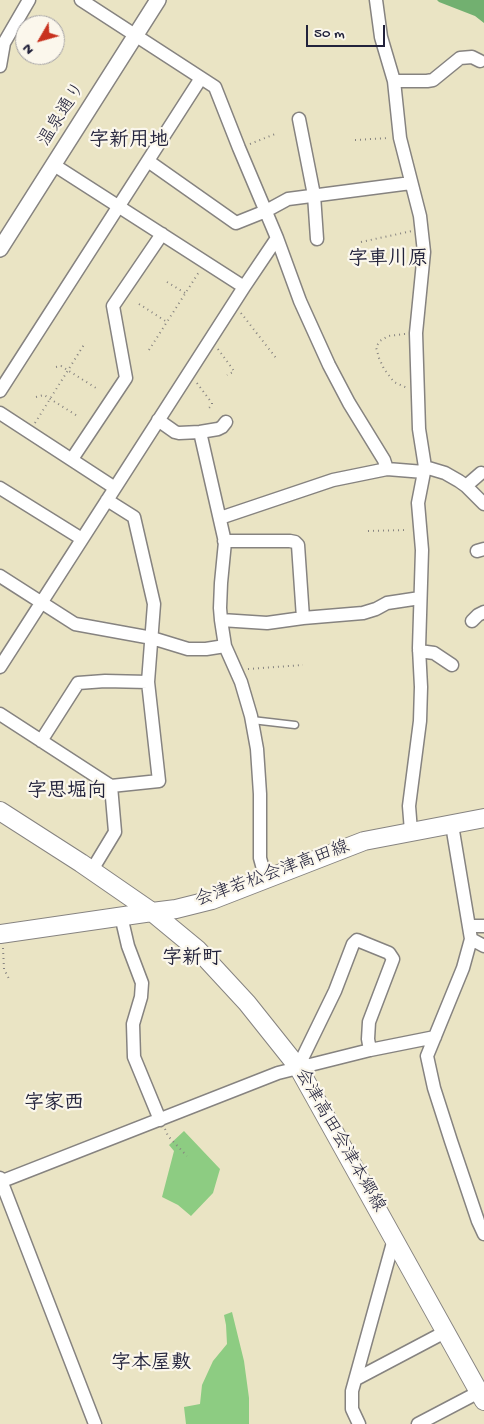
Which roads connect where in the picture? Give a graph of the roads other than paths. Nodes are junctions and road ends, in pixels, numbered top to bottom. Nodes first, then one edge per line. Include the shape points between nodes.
1 (29, 0) edge
2 (80, 0) edge
3 (158, 0) edge
4 (376, 0) edge
5 (134, 35) junction
6 (480, 61) dead end
7 (0, 66) edge
8 (201, 78) junction
9 (394, 81) junction
10 (299, 119) dead end
11 (148, 161) junction
12 (54, 165) junction
13 (412, 183) junction
14 (314, 195) junction
15 (118, 206) junction
16 (266, 211) junction
17 (162, 234) junction
18 (277, 238) junction
19 (317, 239) dead end
20 (0, 249) edge
21 (244, 287) junction
22 (0, 391) edge
23 (0, 413) edge
24 (158, 420) junction
25 (226, 422) dead end
26 (200, 432) junction
27 (72, 459) junction
28 (387, 469) junction
29 (424, 470) junction
30 (480, 473) dead end
31 (466, 486) junction
32 (0, 488) edge
33 (115, 488) junction
34 (107, 500) junction
35 (484, 504) edge
36 (220, 518) junction
37 (82, 539) junction
38 (224, 540) junction
39 (0, 576) edge
40 (420, 598) junction
41 (41, 603) junction
42 (484, 612) edge
43 (303, 618) junction
44 (221, 620) junction
45 (472, 621) dead end
46 (152, 638) junction
47 (226, 646) junction
48 (419, 651) junction
49 (452, 665) dead end
50 (0, 667) edge
51 (148, 682) junction
52 (0, 714) edge
53 (252, 720) junction
54 (294, 725) dead end
55 (41, 741) junction
56 (111, 786) junction
57 (0, 810) edge
58 (484, 818) edge
59 (452, 825) junction
60 (411, 831) junction
61 (92, 870) junction
62 (266, 880) junction
63 (152, 912) junction
64 (121, 916) junction
65 (484, 926) edge
66 (470, 932) junction
67 (1, 934) edge
68 (484, 946) edge
69 (435, 1037) junction
70 (370, 1050) junction
71 (298, 1068) junction
72 (160, 1120) junction
73 (0, 1180) edge
74 (480, 1213) edge
75 (484, 1234) edge
76 (394, 1238) junction
77 (445, 1332) junction
78 (356, 1379) junction
79 (482, 1397) edge
80 (96, 1424) edge
81 (359, 1424) edge
82 (418, 1424) edge

1 - 7 street via 4,43
2 - 5 street
3 - 5 street, 温泉通り
4 - 9 street via 381,37
5 - 8 street
5 - 12 street, 温泉通り
6 - 9 street via 460,58 427,81
8 - 11 street
8 - 16 street via 215,87
9 - 13 street via 400,138
10 - 14 street
11 - 15 street
11 - 16 street via 236,222
12 - 15 street
12 - 20 street, 温泉通り
13 - 14 street
13 - 29 street via 424,252 416,333 419,429
14 - 16 street via 288,199
14 - 19 street
15 - 17 street
15 - 22 street
16 - 18 street
17 - 21 street
17 - 27 street via 113,306 126,378
18 - 21 street
18 - 28 street via 329,365
21 - 24 street
23 - 27 street
24 - 26 street via 175,432
24 - 33 street
25 - 26 street via 218,429
26 - 36 street
27 - 33 street
28 - 29 street
28 - 36 street via 333,480
29 - 31 street via 445,473
29 - 40 street via 418,503 422,550
30 - 31 street
31 - 35 street
32 - 37 street
33 - 34 street
34 - 37 street
34 - 46 street via 134,517 154,604
36 - 38 street
37 - 41 street
38 - 43 street via 295,542 298,545
38 - 44 street
39 - 41 street
40 - 43 street via 387,603 363,613
40 - 48 street
41 - 46 street via 75,624
41 - 50 street
42 - 45 street
43 - 44 street via 267,623
44 - 47 street
46 - 47 street via 188,650
46 - 51 street
47 - 53 street
48 - 49 street via 434,653
48 - 60 street via 420,721 409,806
51 - 55 street via 78,683
51 - 56 street via 159,781
52 - 55 street
53 - 54 lane
53 - 62 street via 260,794 260,858
55 - 56 street
56 - 61 street via 115,832
57 - 61 main road
58 - 59 main road, 会津若松会津高田線
59 - 60 main road, 会津若松会津高田線
59 - 66 street
60 - 62 main road, 会津若松会津高田線 via 364,841
61 - 63 main road
62 - 63 main road, 会津若松会津高田線 via 212,900
63 - 64 main road, 会津若松会津高田線
63 - 71 main road, 会津高田会津本郷線 via 208,959
64 - 67 main road, 会津若松会津高田線
64 - 72 street via 142,983 133,1024 134,1057
65 - 66 street
66 - 68 street
66 - 69 street via 463,968
69 - 70 street
69 - 74 street via 427,1056 434,1088
70 - 71 street
70 - 71 street via 369,1022 394,961 390,952 357,940
71 - 72 street
71 - 76 main road, 会津高田会津本郷線
72 - 73 street
73 - 80 street
74 - 75 street
76 - 77 main road, 会津高田会津本郷線
76 - 78 street
77 - 78 street
77 - 79 main road, 会津高田会津本郷線
78 - 81 street via 352,1409
79 - 82 street

